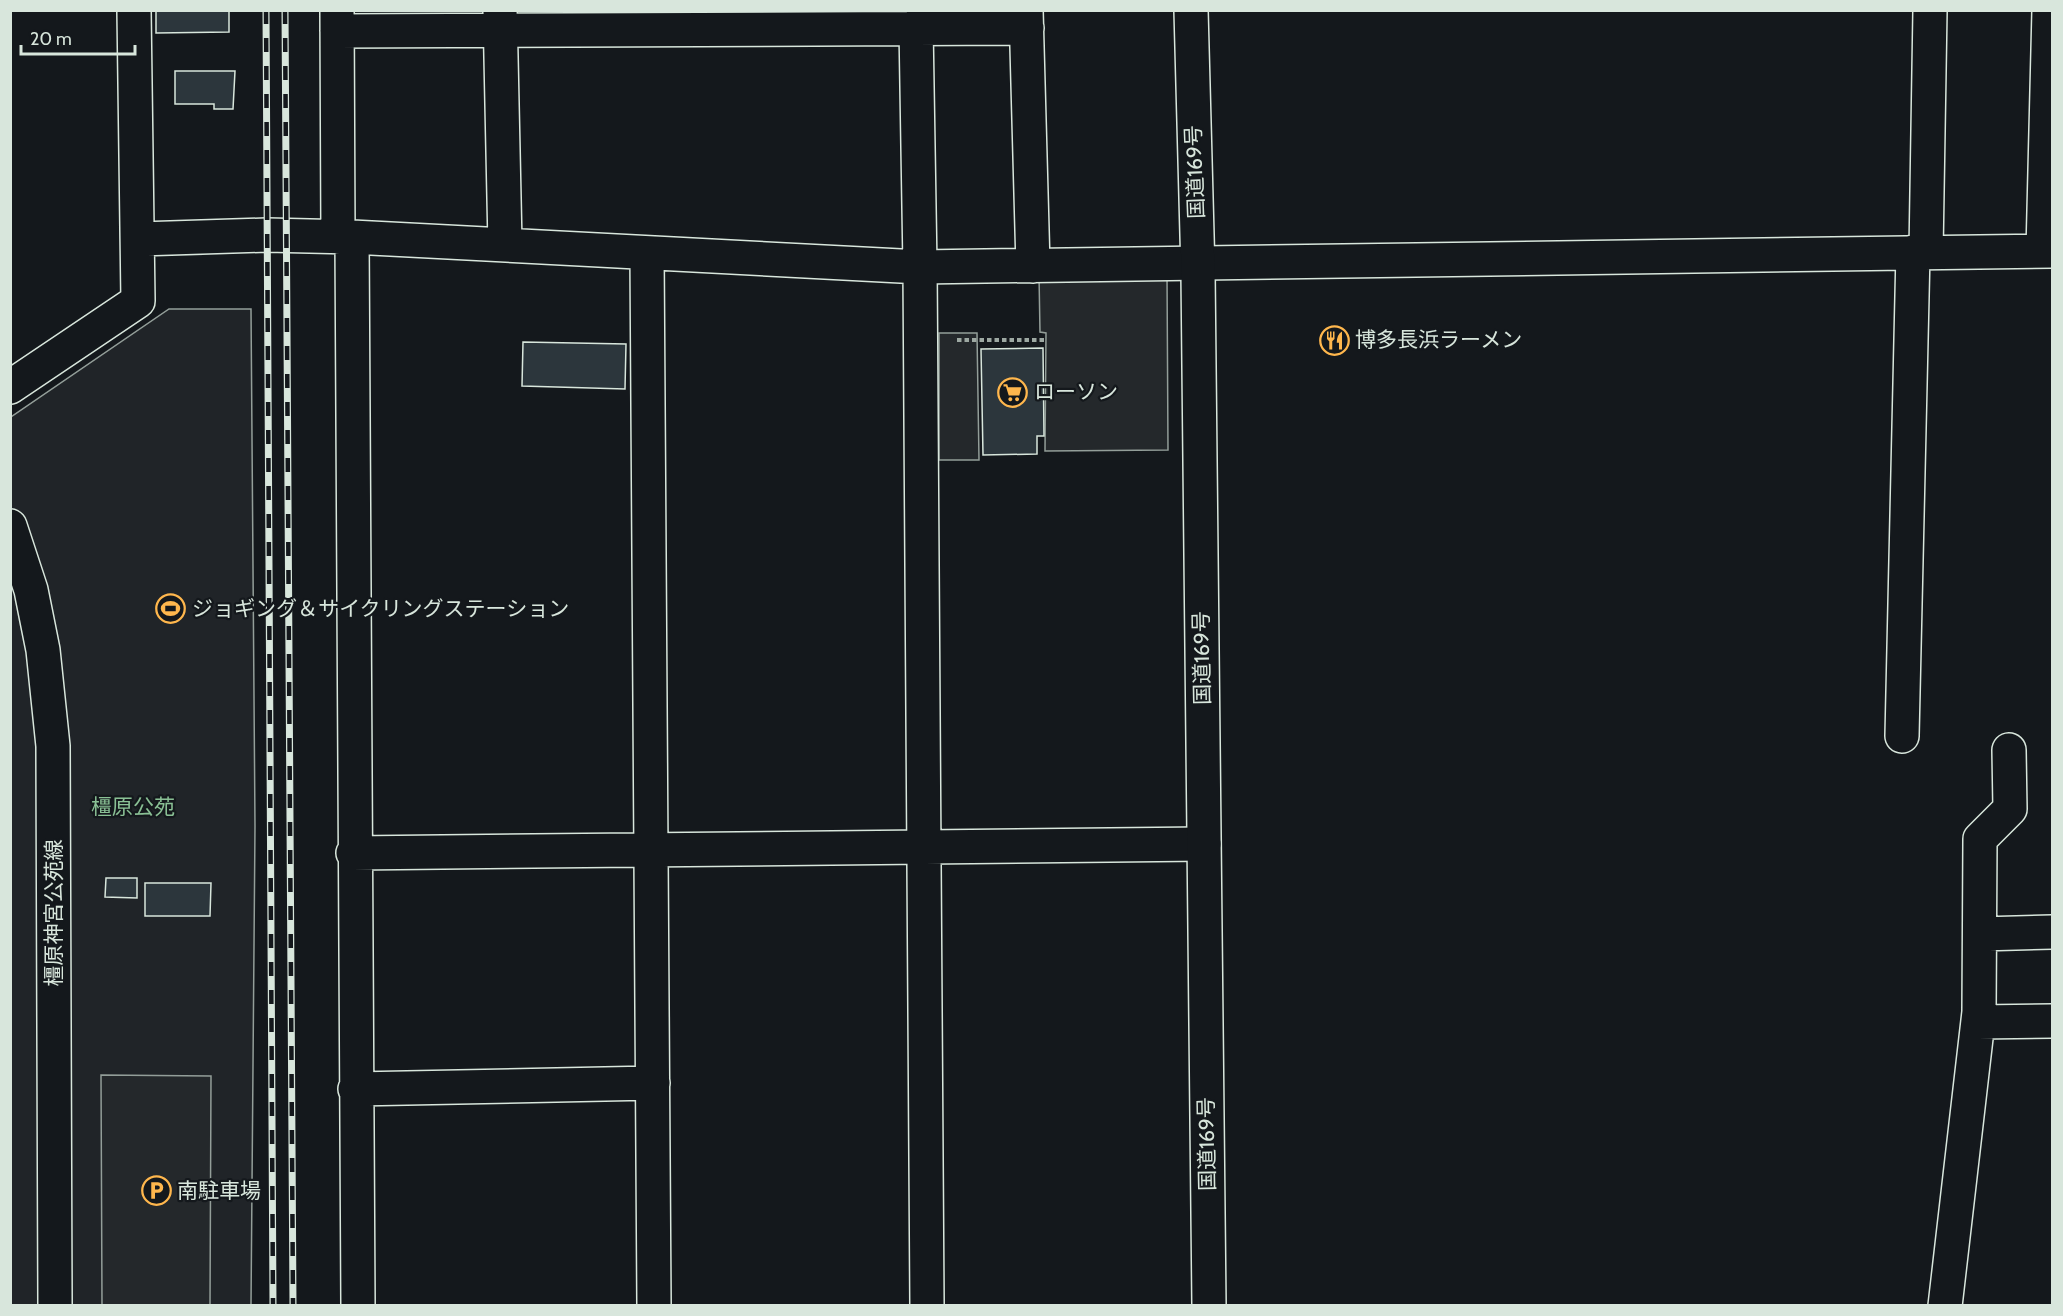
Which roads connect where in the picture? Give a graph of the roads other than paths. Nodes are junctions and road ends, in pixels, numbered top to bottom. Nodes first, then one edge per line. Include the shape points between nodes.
1 (134, 10) edge
2 (1191, 10) edge
3 (1930, 10) edge
4 (2049, 10) edge
5 (1027, 19) edge
6 (501, 20) edge
7 (337, 21) edge
8 (916, 26) junction
9 (345, 237) junction
10 (139, 239) junction
11 (505, 245) junction
12 (2048, 251) edge
13 (1920, 252) junction
14 (647, 253) junction
15 (1198, 265) junction
16 (1033, 266) junction
17 (920, 267) junction
18 (10, 387) edge
19 (10, 526) edge
20 (1902, 736) dead end
21 (2009, 750) dead end
22 (1204, 844) junction
23 (923, 846) junction
24 (651, 849) junction
25 (353, 853) junction
26 (2052, 932) edge
27 (1980, 934) junction
28 (2052, 1021) edge
29 (1978, 1022) junction
30 (652, 1083) junction
31 (356, 1089) junction
32 (55, 1305) edge
33 (358, 1305) edge
34 (654, 1305) edge
35 (927, 1305) edge
36 (1209, 1305) edge
37 (1945, 1305) edge

1 - 10 main road
2 - 15 main road, 国道169号
3 - 13 main road
4 - 12 main road
5 - 8 main road
5 - 16 main road
6 - 7 main road
6 - 8 main road
6 - 11 main road
7 - 9 main road
8 - 17 main road
9 - 10 main road
9 - 11 main road
9 - 25 main road
10 - 18 main road via 138,301
11 - 14 main road
12 - 13 main road
13 - 15 main road
13 - 20 main road
14 - 17 main road
14 - 24 main road
15 - 16 main road
15 - 22 main road, 国道169号
16 - 17 main road
17 - 23 main road
19 - 32 main road, 橿原神宮公苑線 via 31,590 39,630 53,746
21 - 27 main road via 2010,809 1980,839
22 - 23 main road
22 - 36 main road, 国道169号
23 - 24 main road
23 - 35 main road
24 - 25 main road
24 - 30 main road
25 - 31 main road
26 - 27 main road
27 - 29 main road
28 - 29 main road
29 - 37 main road
30 - 31 main road
30 - 34 main road
31 - 33 main road

